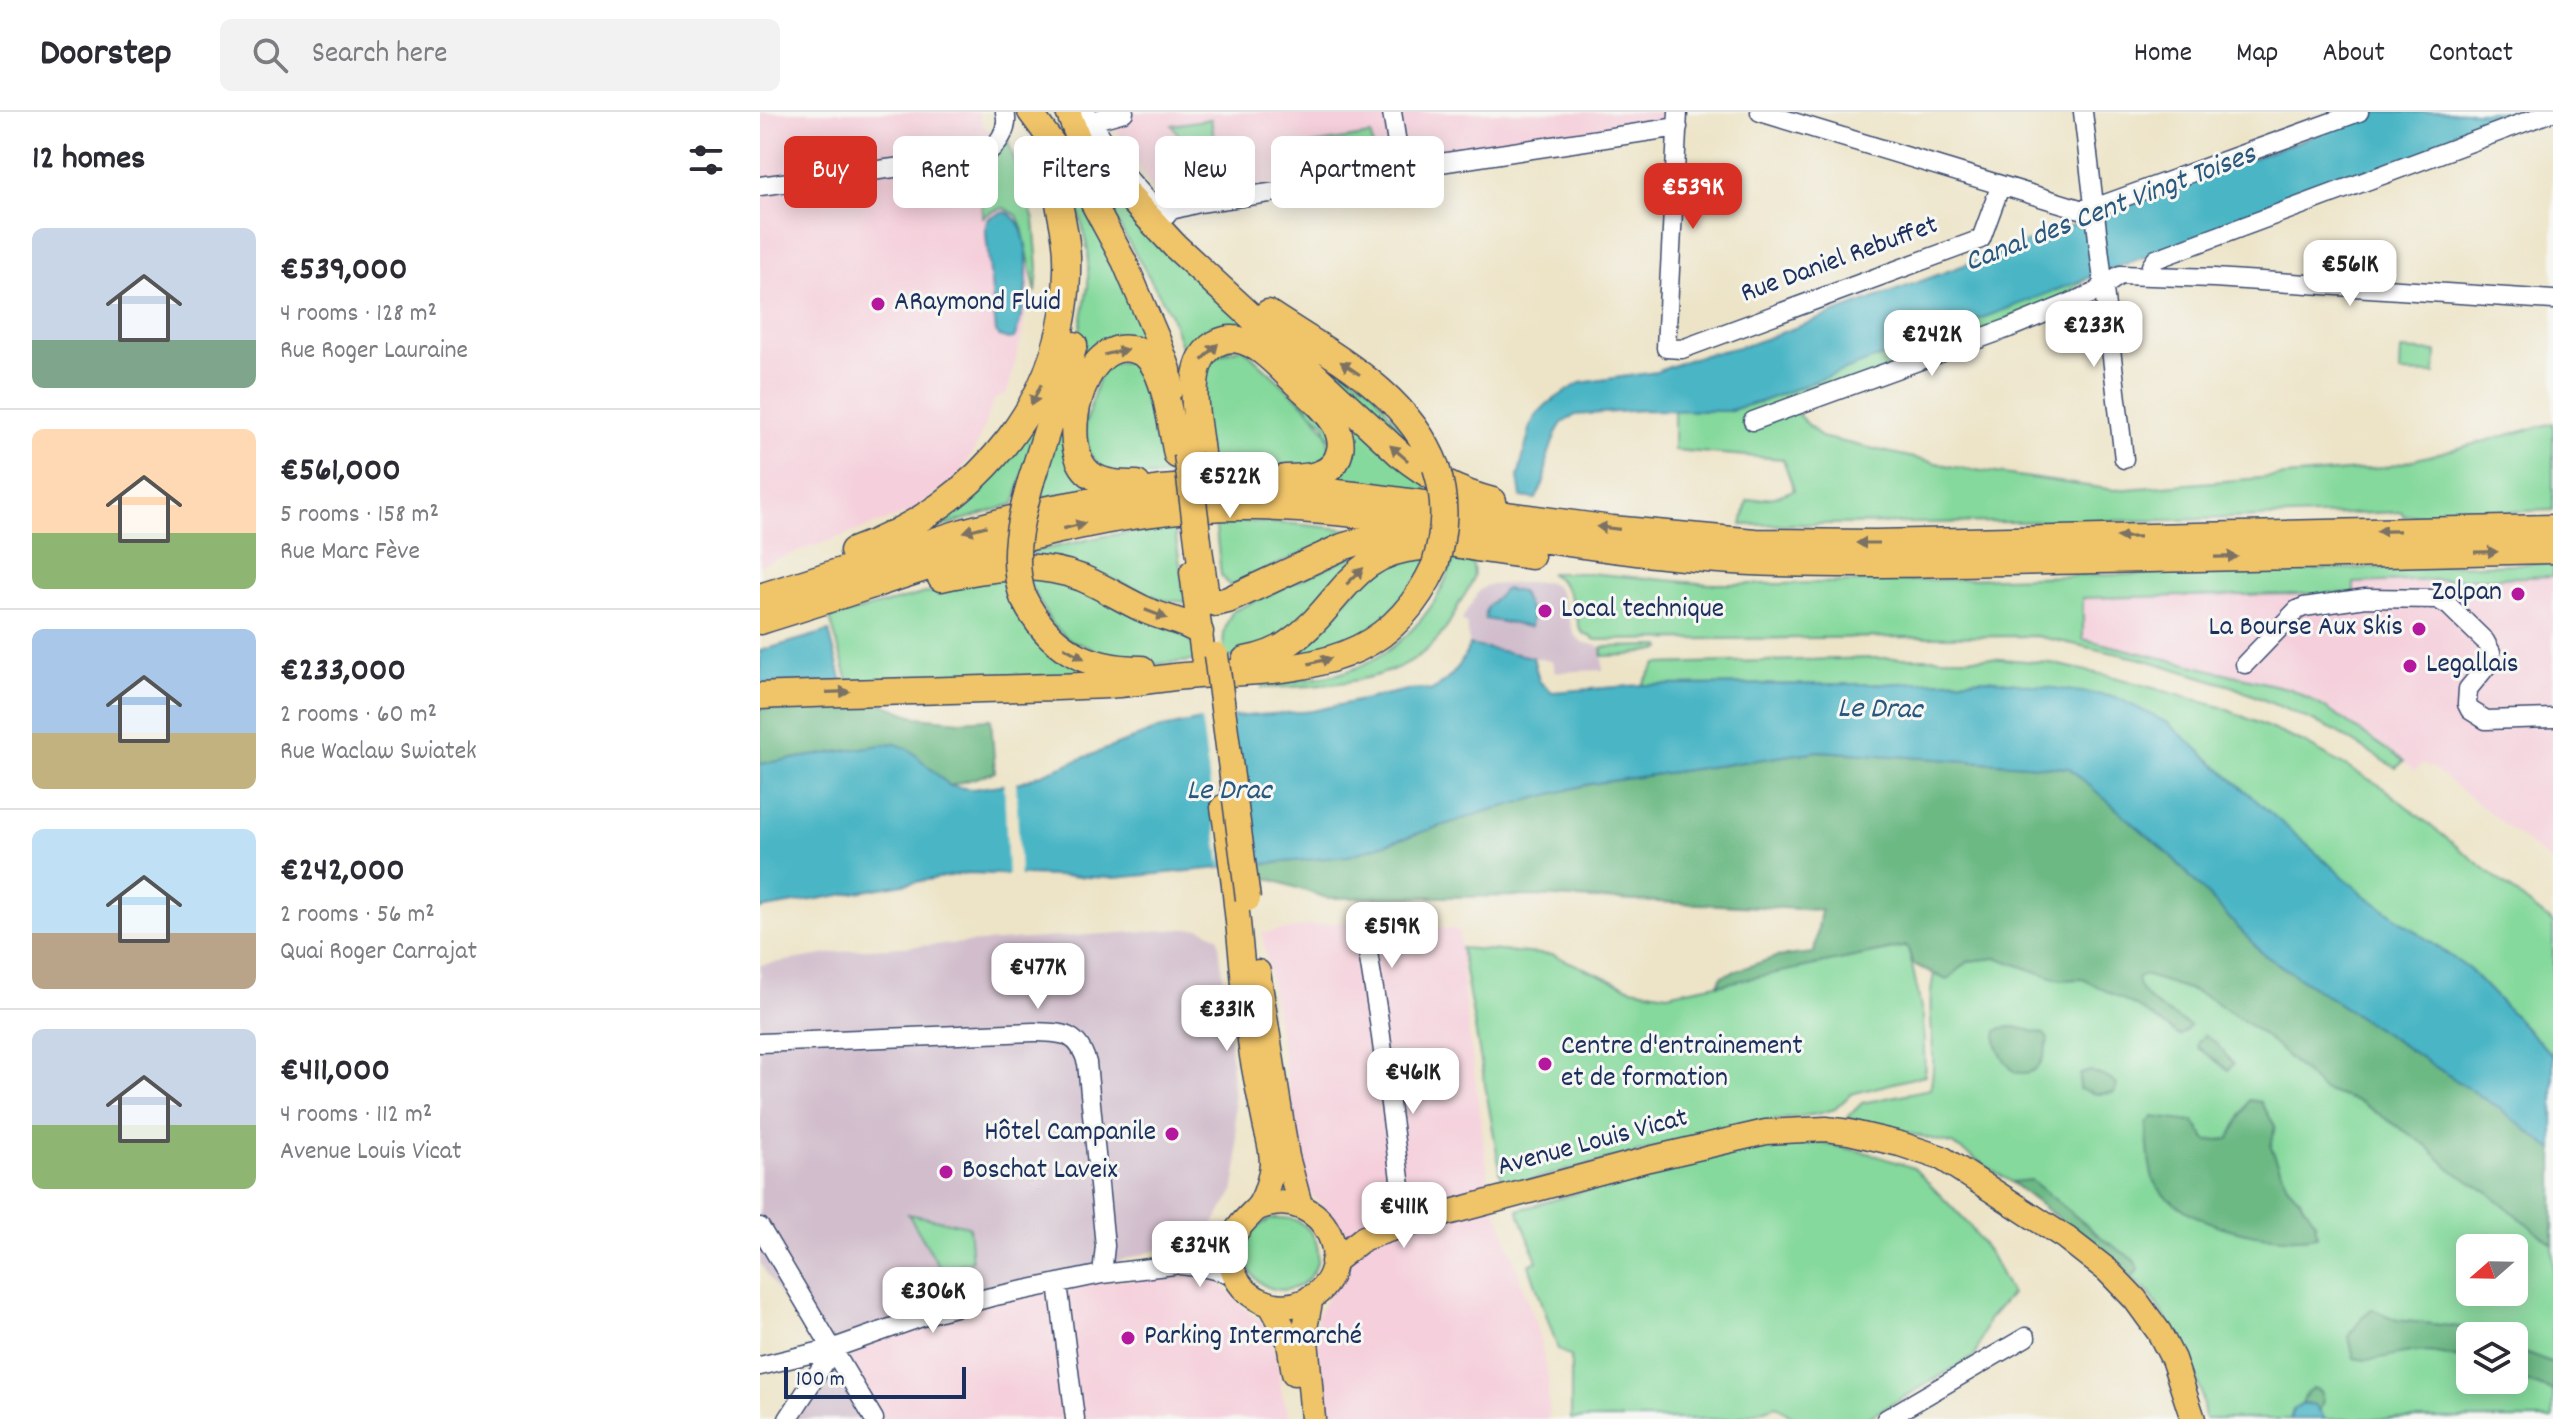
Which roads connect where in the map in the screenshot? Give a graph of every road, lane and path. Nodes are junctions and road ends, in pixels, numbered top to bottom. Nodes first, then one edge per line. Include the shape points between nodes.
1 (1005, 112) edge
2 (1030, 112) edge
3 (1068, 112) edge
4 (1124, 112) edge
5 (1392, 112) edge
6 (1760, 112) edge
7 (2083, 112) edge
8 (2359, 112) edge
9 (2552, 112) edge
10 (1089, 117) edge
11 (1678, 120) edge
12 (1396, 136) edge
13 (1444, 161) edge
14 (760, 186) edge
15 (2000, 187) junction
16 (1271, 193) edge
17 (1138, 208) tunnel mouth
18 (2094, 211) junction
19 (1200, 269) junction
20 (2149, 275) junction
21 (2106, 282) junction
22 (2553, 300) edge
23 (1169, 370) joint
24 (1753, 421) dead end
25 (1190, 454) junction
26 (2124, 459) dead end
27 (1265, 485) junction
28 (1160, 489) junction
29 (1203, 498) joint
30 (2553, 518) edge
31 (1487, 524) junction
32 (2553, 528) edge
33 (2466, 529) junction
34 (1551, 540) junction
35 (1200, 549) junction
36 (2553, 550) edge
37 (760, 586) edge
38 (760, 597) edge
39 (1216, 603) junction
40 (773, 618) edge
41 (1206, 648) junction
42 (2245, 664) dead end
43 (760, 696) edge
44 (2553, 718) edge
45 (1242, 900) junction
46 (1365, 934) dead end
47 (760, 1043) edge
48 (1300, 1205) junction
49 (1258, 1208) junction
50 (1406, 1224) junction
51 (760, 1227) edge
52 (1327, 1228) junction
53 (1364, 1238) junction
54 (1232, 1239) junction
55 (766, 1248) edge
56 (1333, 1262) junction
57 (1174, 1265) junction
58 (1102, 1274) junction
59 (1235, 1275) junction
60 (1058, 1283) junction
61 (1311, 1297) junction
62 (1271, 1305) junction
63 (2026, 1337) dead end
64 (834, 1348) junction
65 (760, 1366) edge
66 (788, 1419) edge
67 (874, 1419) edge
68 (1075, 1419) edge
69 (1297, 1419) edge
70 (1313, 1419) edge
71 (1886, 1419) edge
72 (2193, 1419) edge

1 - 14 street via 1002,136 983,156
2 - 23 main road via 1082,183 1145,306
3 - 25 main road via 1104,205 1163,314 1181,377
4 - 10 street
5 - 12 street
6 - 15 street
7 - 18 street
8 - 18 street
9 - 20 street via 2156,259
10 - 16 street via 1126,176 1166,216 1199,203
11 - 13 street
11 - 15 street, Rue Daniel Rebuffet via 1666,348 1682,349 1981,239
15 - 18 street
17 - 19 highway
18 - 21 street
31 -> 19 highway via 1446,485 1412,464
43 -> 19 highway, bridge via 1110,685 1304,665 1346,653 1380,635 1412,605 1435,565 1444,518 1436,467 1420,433 1384,394
20 - 21 street
20 - 22 street
21 - 24 street via 2009,328
21 - 26 street
23 - 25 highway
25 -> 27 highway via 1199,364 1214,344 1228,339 1247,342 1315,400 1340,441 1337,460 1326,471
28 -> 25 highway via 1107,482 1087,472 1077,457 1074,431 1082,391 1104,354 1128,348 1152,363
25 - 29 highway
25 - 35 highway, bridge
27 - 28 highway
27 - 31 highway via 1364,496
28 -> 38 highway via 1048,509
29 - 35 main road
30 - 33 highway via 2485,521
31 - 34 highway
31 - 34 highway
31 - 37 highway, bridge via 1378,558 1358,572 1310,626 1271,653 1227,663 1119,668 1077,656 1050,637 1023,597 1016,553 1031,481 1081,310 1083,264 1077,219 1065,202 1066,294 1057,342 1047,373 1006,445 967,486 909,527
31 - 39 highway via 1417,537 1364,539
40 -> 31 highway via 995,546 1155,511 1252,507
32 - 33 highway
33 -> 34 highway via 1804,543 1683,537
34 -> 36 highway via 1652,569 1750,574 2014,570 2036,561
35 - 39 highway via 1205,590
35 - 41 main road
39 - 41 main road
40 -> 41 highway via 951,576 1027,567 1080,578 1187,624
41 - 45 main road, bridge
42 - 44 street via 2304,607 2358,599 2437,599 2491,652 2490,662 2468,689 2470,710 2486,720
45 - 48 main road
45 - 49 main road via 1249,1034 1272,1158
46 - 50 street
47 - 58 street via 1034,1032 1064,1033 1074,1039 1087,1063 1105,1246
48 - 49 main road via 1279,1202
48 - 52 main road
49 - 54 main road
50 - 53 main road, Avenue Louis Vicat
50 - 72 main road, Avenue Louis Vicat via 1766,1132 1826,1129 1878,1138 1942,1158 2107,1270 2159,1332
51 - 55 street
52 - 53 main road
52 - 56 main road
53 - 56 main road
54 - 57 street
54 - 59 main road
55 - 64 street
56 - 61 main road via 1323,1286
57 - 58 street
57 - 59 street
58 - 60 street
59 - 62 main road via 1253,1297
60 - 64 street via 961,1305
60 - 68 street
61 - 62 main road
61 - 70 main road via 1305,1328
62 - 69 main road via 1288,1337
63 - 71 street
64 - 65 street
64 - 66 street
64 - 67 street

